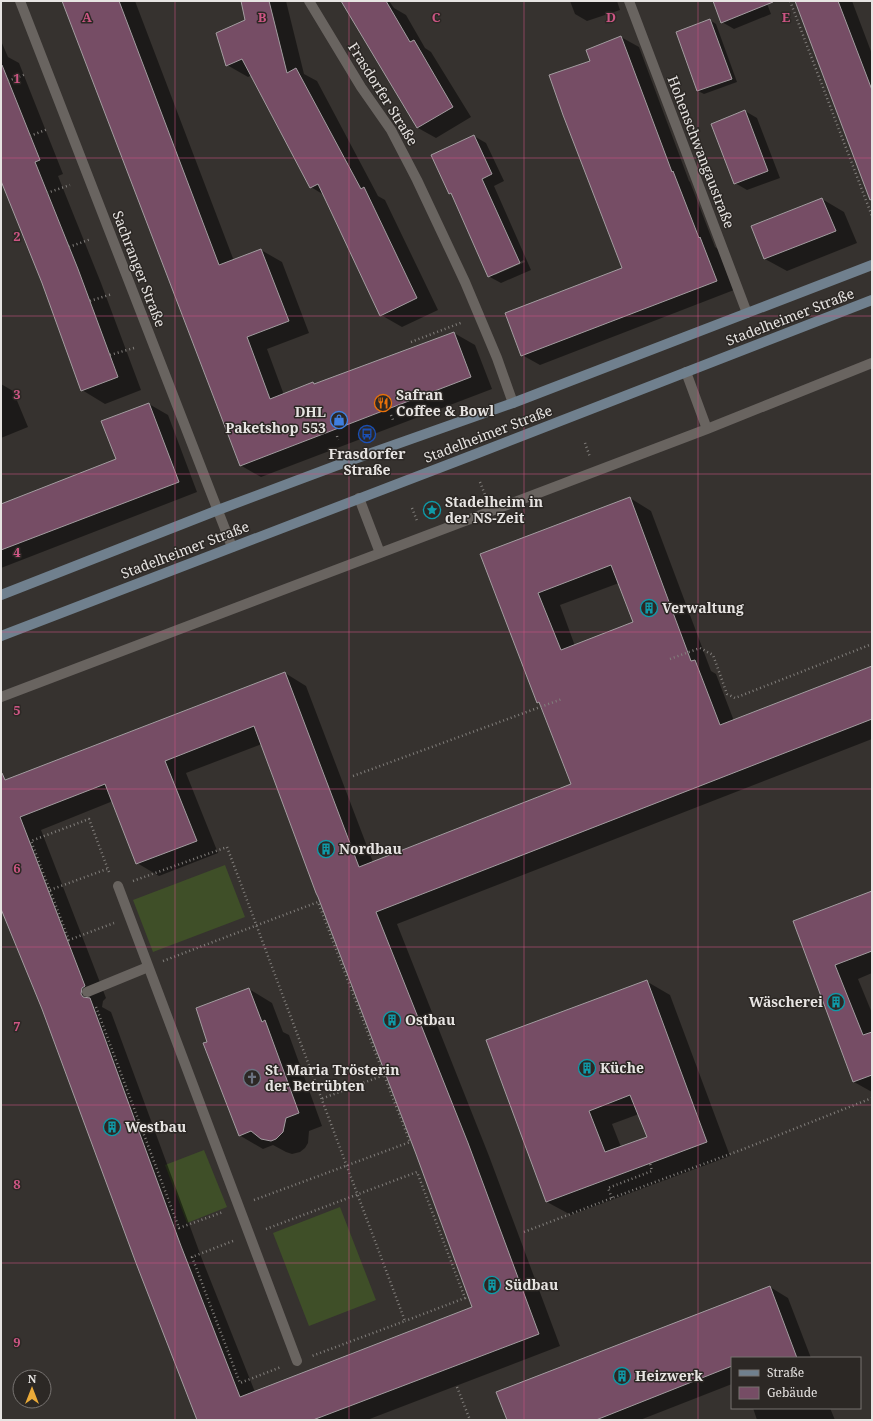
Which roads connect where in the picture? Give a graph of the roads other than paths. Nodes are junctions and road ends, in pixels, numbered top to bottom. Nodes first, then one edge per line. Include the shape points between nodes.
1 (20, 1) edge
2 (309, 1) edge
3 (629, 1) edge
4 (872, 265) edge
5 (872, 300) edge
6 (747, 313) junction
7 (872, 363) edge
8 (686, 372) junction
9 (513, 403) junction
10 (706, 429) junction
11 (359, 498) junction
12 (218, 510) junction
13 (232, 547) junction
14 (380, 553) junction
15 (1, 595) edge
16 (1, 636) edge
17 (1, 697) edge
18 (118, 886) road end
19 (148, 967) junction
20 (89, 992) road end
21 (297, 1361) road end

1 - 12 street, Sachranger Straße
2 - 9 street, Frasdorfer Straße via 391,130 465,282
3 - 6 street, Hohenschwangaustraße
4 - 6 main road, Stadelheimer Straße
5 - 8 main road, Stadelheimer Straße
6 - 9 main road, Stadelheimer Straße
7 - 10 street
8 - 10 street
8 - 11 main road, Stadelheimer Straße
9 - 12 main road, Stadelheimer Straße
10 - 14 street
11 - 13 main road, Stadelheimer Straße
11 - 14 street
12 - 13 street, Sachranger Straße
12 - 15 main road, Stadelheimer Straße
13 - 16 main road, Stadelheimer Straße
14 - 17 street
18 - 19 street
19 - 20 street
19 - 21 street

